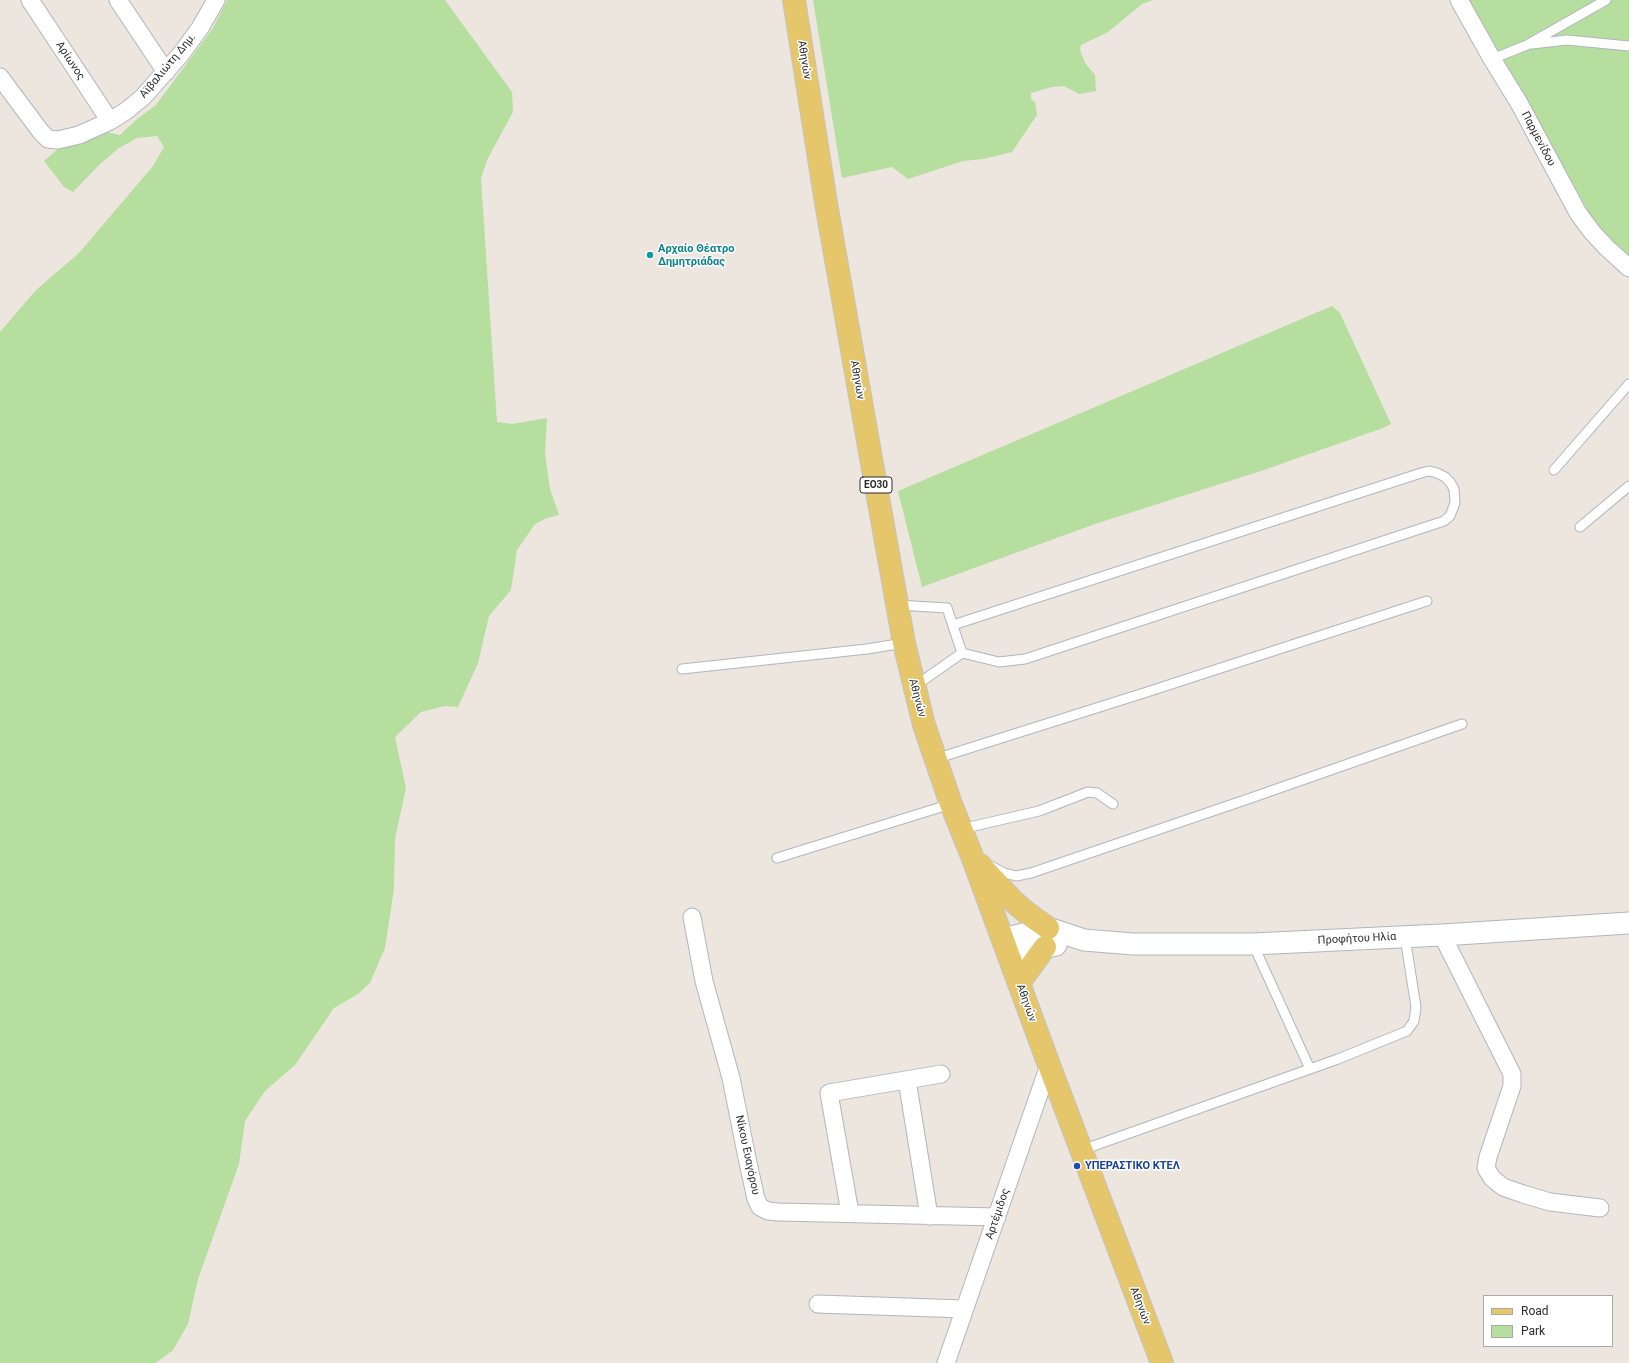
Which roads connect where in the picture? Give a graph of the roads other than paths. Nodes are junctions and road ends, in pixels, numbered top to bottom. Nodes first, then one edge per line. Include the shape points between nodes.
1 (30, 0) edge
2 (118, 0) edge
3 (794, 0) edge
4 (1459, 0) edge
5 (1606, 0) edge
6 (212, 2) edge
7 (1527, 45) junction
8 (1629, 46) edge
9 (1492, 59) junction
10 (166, 72) junction
11 (0, 77) edge
12 (110, 121) junction
13 (1629, 268) edge
14 (1629, 384) edge
15 (1554, 470) dead end
16 (1629, 486) edge
17 (1580, 527) dead end
18 (1427, 601) dead end
19 (897, 606) junction
20 (953, 625) junction
21 (904, 643) junction
22 (962, 653) junction
23 (682, 669) dead end
24 (914, 686) junction
25 (1462, 724) dead end
26 (935, 759) junction
27 (951, 804) junction
28 (1113, 804) dead end
29 (961, 829) junction
30 (972, 856) junction
31 (777, 858) dead end
32 (692, 917) dead end
33 (1629, 923) edge
34 (1442, 935) junction
35 (1405, 936) junction
36 (1046, 937) junction
37 (1253, 944) junction
38 (1006, 947) junction
39 (1019, 983) junction
40 (1049, 1065) junction
41 (1310, 1069) junction
42 (942, 1074) dead end
43 (907, 1080) junction
44 (1081, 1150) junction
45 (1600, 1208) dead end
46 (850, 1213) junction
47 (929, 1216) junction
48 (997, 1217) junction
49 (818, 1304) dead end
50 (964, 1310) junction
51 (946, 1363) edge
52 (1162, 1363) edge

1 - 12 street, Αρίωνος
2 - 10 street
3 - 19 main road, Αθηνών / ΕΟ30 via 826,203
4 - 9 street, Παρμενίδου
5 - 7 lane
6 - 10 street, Αϊβαλιώτη Δημ. via 181,54
7 - 8 lane via 1567,40
7 - 9 lane
9 - 13 street, Παρμενίδου via 1519,103 1578,213 1592,232
10 - 12 street, Αϊβαλιώτη Δημ. via 137,102
11 - 12 street, Αϊβαλιώτη Δημ. via 48,138 58,140 79,135
14 - 15 lane
16 - 17 lane
18 - 26 lane
19 - 20 lane via 948,608
19 - 21 main road, Αθηνών / ΕΟ30
20 - 22 lane
20 - 22 lane via 1421,473 1437,473 1454,489 1456,503 1444,521 1025,659 999,662
21 - 23 lane
21 - 24 main road, Αθηνών / ΕΟ30
22 - 24 lane
24 - 26 main road, Αθηνών / ΕΟ30
25 - 30 lane via 1031,873 1016,876 1004,873
26 - 27 main road, Αθηνών / ΕΟ30
27 - 29 main road, Αθηνών / ΕΟ30
27 - 31 lane
28 - 29 lane via 1097,793 1088,792 1039,811
29 - 30 main road, Αθηνών / ΕΟ30
30 - 36 main road via 1027,913
30 - 38 main road, Αθηνών / ΕΟ30
32 - 46 street, Νίκου Ευαγόρου via 704,981 731,1078 758,1204 764,1210 771,1211
33 - 34 street, Προφήτου Ηλία
34 - 35 street, Προφήτου Ηλία
34 - 45 street via 1512,1074 1512,1086 1486,1168 1492,1178 1503,1187 1550,1202
35 - 37 street, Προφήτου Ηλία
35 - 41 lane via 1416,1007 1414,1021 1407,1031
36 - 37 street, Προφήτου Ηλία via 1133,944
36 - 38 street
36 - 39 main road
37 - 41 lane
38 - 39 main road, Αθηνών / ΕΟ30
39 - 40 main road, Αθηνών / ΕΟ30
40 - 44 main road, Αθηνών / ΕΟ30
40 - 48 street, Αρτέμιδος
41 - 44 lane
42 - 43 street
43 - 46 street via 829,1093
43 - 47 street
44 - 52 main road, Αθηνών / ΕΟ30
46 - 47 street, Νίκου Ευαγόρου
47 - 48 street, Νίκου Ευαγόρου
48 - 50 street, Αρτέμιδος
49 - 50 street
50 - 51 street, Αρτέμιδος

